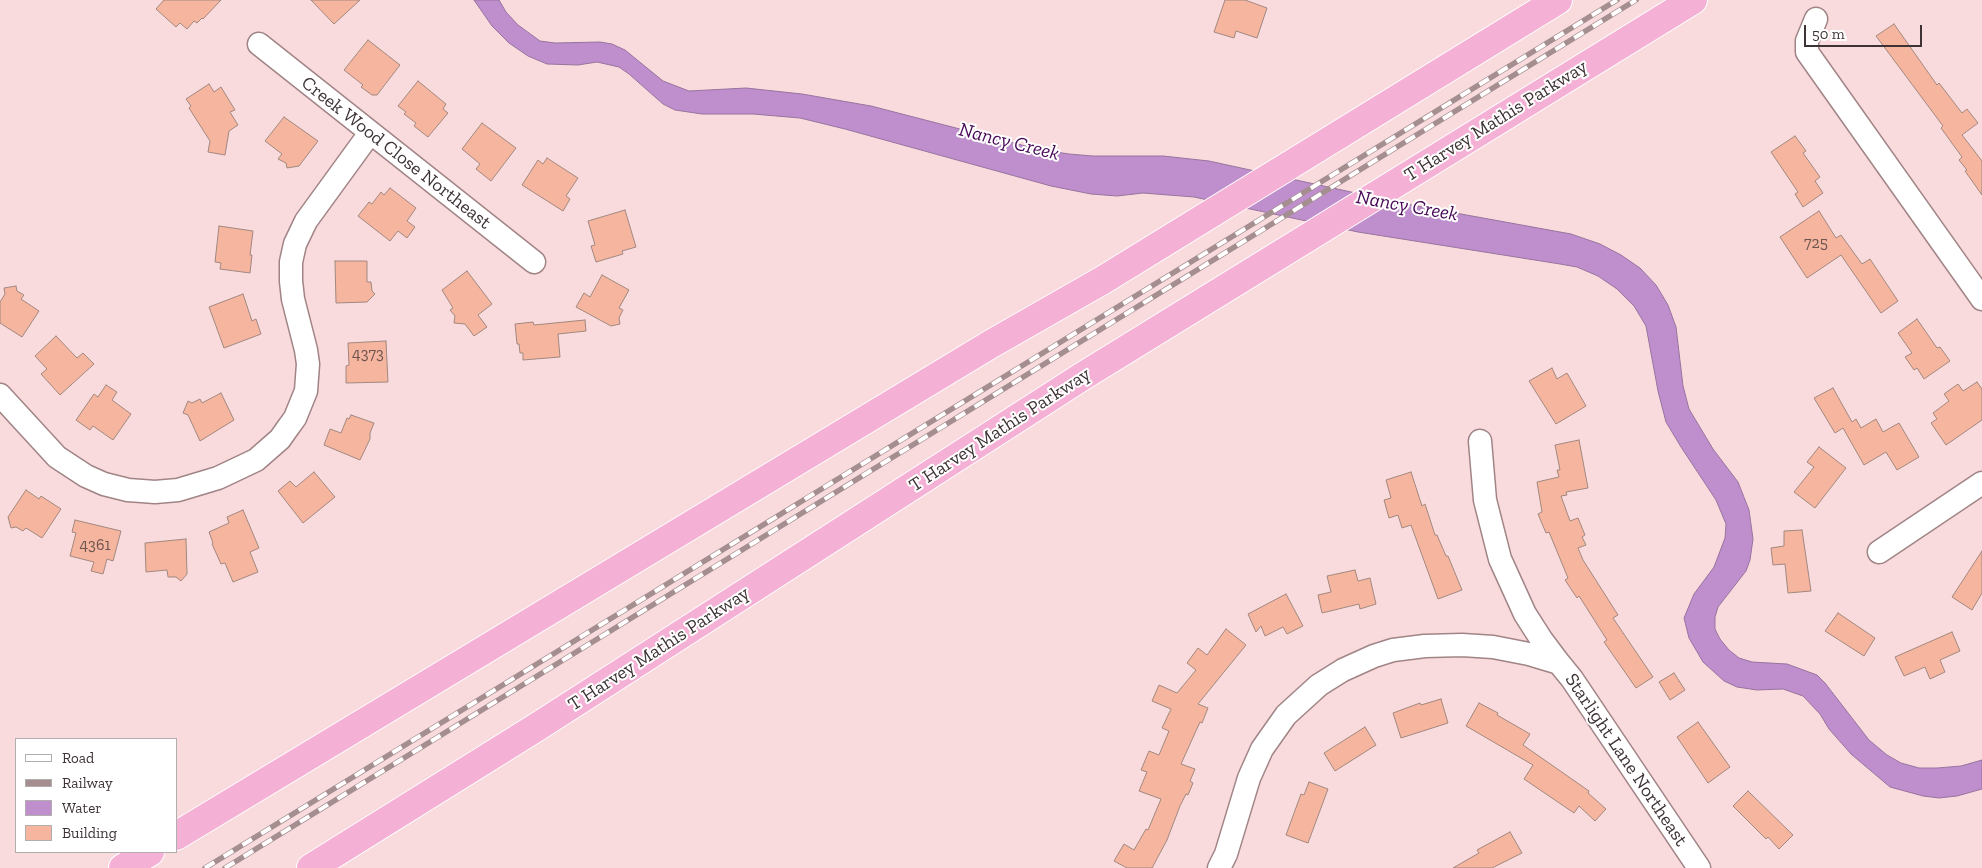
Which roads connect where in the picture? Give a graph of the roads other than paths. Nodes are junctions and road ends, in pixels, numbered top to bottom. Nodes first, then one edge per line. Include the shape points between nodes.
1 (1558, 0) edge
2 (1693, 0) edge
3 (1816, 19) dead end
4 (259, 44) dead end
5 (370, 132) junction
6 (534, 262) dead end
7 (1982, 299) edge
8 (0, 395) edge
9 (1480, 441) dead end
10 (1982, 483) edge
11 (1879, 552) dead end
12 (1559, 663) junction
13 (178, 835) edge
14 (148, 853) edge
15 (123, 868) edge
16 (312, 868) edge
17 (1219, 868) edge
18 (1699, 868) edge

1 - 13 highway via 1103,280 991,344
2 - 16 highway, T Harvey Mathis Parkway via 1083,376 537,728
3 - 7 street via 1807,41 1807,52
4 - 5 street, Creek Wood Close Northeast
5 - 6 street, Creek Wood Close Northeast
5 - 8 street via 306,221 295,244 291,281 308,364 306,391 298,412 280,439 256,460 218,478 178,490 156,492 112,486 86,476 57,457
9 - 12 street via 1485,500 1500,559 1525,614
10 - 11 street
12 - 17 street, Starlight Lane Northeast via 1493,647 1443,645 1393,650 1343,670 1286,715 1262,749
12 - 18 street, Starlight Lane Northeast
14 - 15 highway

